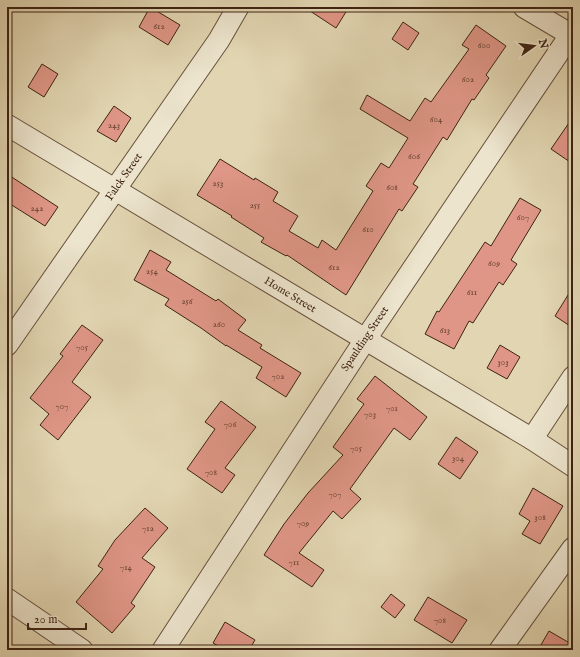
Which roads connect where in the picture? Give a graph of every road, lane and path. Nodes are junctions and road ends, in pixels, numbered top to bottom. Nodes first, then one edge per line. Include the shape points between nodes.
1 (238, 7) edge
2 (524, 7) edge
3 (572, 34) edge
4 (7, 125) edge
5 (115, 189) junction
6 (364, 340) junction
7 (7, 345) edge
8 (573, 377) edge
9 (532, 439) junction
10 (573, 466) edge
11 (573, 548) edge
12 (7, 598) edge
13 (82, 650) edge
14 (163, 650) edge
15 (500, 650) edge

1 - 5 street, Falck Street via 219,40
2 - 3 street
3 - 6 street, Spaulding Street
4 - 5 street, Home Street
5 - 6 street, Home Street
5 - 7 street, Falck Street
6 - 9 street, Home Street
6 - 14 street, Spaulding Street
8 - 9 street
9 - 10 street, Home Street
11 - 15 street
12 - 13 street

